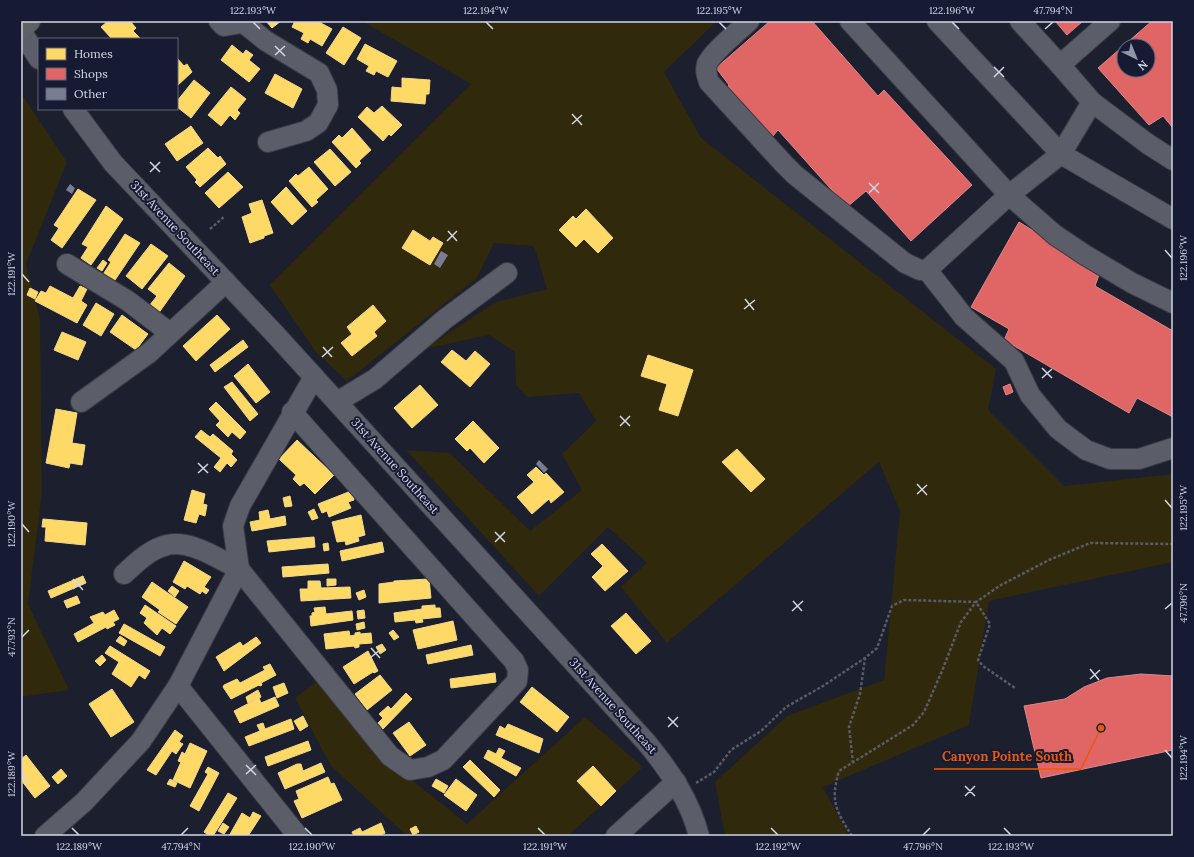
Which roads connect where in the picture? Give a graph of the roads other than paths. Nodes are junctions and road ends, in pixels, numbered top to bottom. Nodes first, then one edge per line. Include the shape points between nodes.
1 (29, 21) edge
2 (219, 21) edge
3 (750, 21) edge
4 (850, 21) edge
5 (937, 21) edge
6 (1020, 21) edge
7 (1110, 21) edge
8 (241, 22) edge
9 (21, 28) edge
10 (21, 31) edge
11 (38, 57) edge
12 (1060, 65) junction
13 (1092, 102) junction
14 (74, 110) edge
15 (268, 142) dead end
16 (1060, 154) junction
17 (1173, 160) edge
18 (1009, 195) junction
19 (1173, 219) edge
20 (67, 264) dead end
21 (927, 270) junction
22 (507, 273) dead end
23 (226, 282) junction
24 (1173, 303) edge
25 (170, 333) junction
26 (314, 377) junction
27 (81, 402) dead end
28 (337, 402) junction
29 (292, 412) junction
30 (1173, 448) edge
31 (240, 570) junction
32 (124, 574) dead end
33 (178, 686) junction
34 (679, 787) junction
35 (45, 836) edge
36 (298, 836) edge
37 (616, 836) edge
38 (699, 836) edge

1 - 9 main road
2 - 8 street via 224,26
3 - 21 street via 707,64 706,72 710,82 784,164 905,263 920,270
4 - 18 street
5 - 16 street
6 - 12 street
7 - 12 street
8 - 15 street via 266,41 319,73 327,90 328,105 318,123 306,131
10 - 11 street
12 - 13 street
13 - 16 street
13 - 17 street
14 - 23 street, 31st Avenue Southeast via 113,163
16 - 18 street
16 - 19 street
18 - 21 street
18 - 24 street via 1055,235 1085,255 1132,283
20 - 25 street via 128,301
21 - 30 street via 964,317 1014,361 1030,395 1058,429 1086,450 1110,459 1140,459
22 - 28 street via 445,319 375,379
23 - 25 street
23 - 26 street, 31st Avenue Southeast
25 - 27 street via 149,353
26 - 28 street, 31st Avenue Southeast
26 - 29 street
28 - 34 street, 31st Avenue Southeast via 626,720 660,759
29 - 31 street via 240,506 233,526
29 - 31 street via 514,661 518,670 517,681 443,760 428,767 410,770 390,756
31 - 32 street via 182,544 162,546 143,557
31 - 33 street
33 - 35 street via 141,741 84,802
33 - 36 street
34 - 37 street
34 - 38 street, 31st Avenue Southeast

